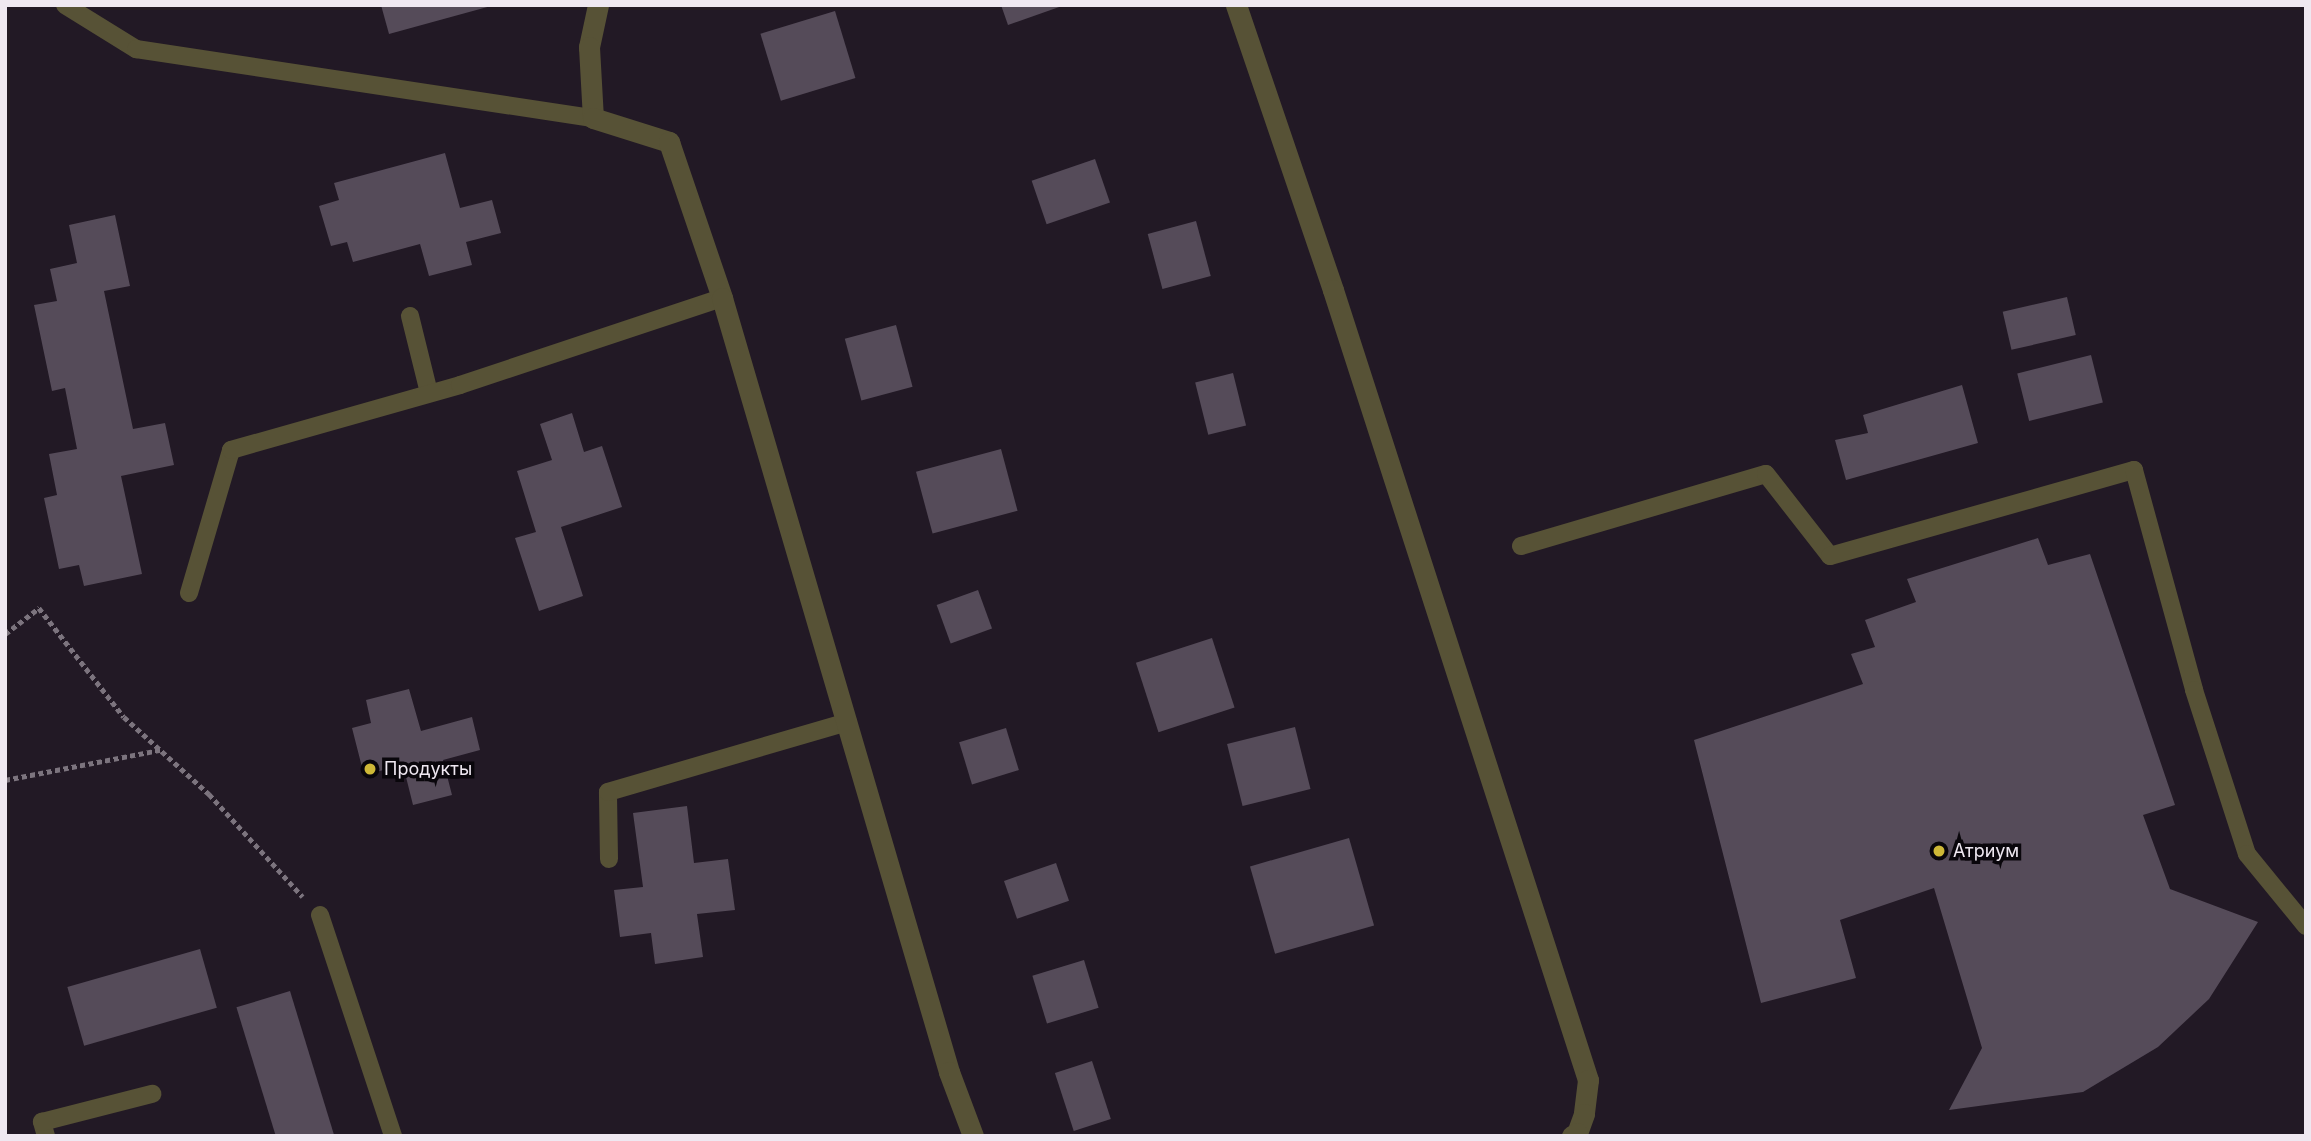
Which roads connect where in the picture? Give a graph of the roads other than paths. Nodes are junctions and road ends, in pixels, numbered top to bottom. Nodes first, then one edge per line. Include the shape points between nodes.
1 (65, 5) edge
2 (598, 5) edge
3 (1236, 5) edge
4 (593, 118) junction
5 (722, 298) junction
6 (410, 316) dead end
7 (429, 393) junction
8 (1521, 546) dead end
9 (189, 593) dead end
10 (848, 722) junction
11 (610, 859) dead end
12 (320, 915) road end
13 (2306, 926) edge
14 (152, 1094) dead end
15 (46, 1136) edge
16 (393, 1136) edge
17 (973, 1136) edge
18 (1572, 1136) edge

1 - 4 lane via 136,49
2 - 4 street via 589,47
3 - 18 street via 1334,290 1588,1080 1584,1114
4 - 5 street via 668,142
5 - 7 lane
5 - 10 street
6 - 7 lane
7 - 9 lane via 231,450
8 - 13 lane via 1766,474 1830,556 2134,470 2194,691 2247,854
10 - 11 lane via 608,792
10 - 17 street via 949,1072
12 - 16 lane
14 - 15 lane via 43,1122

